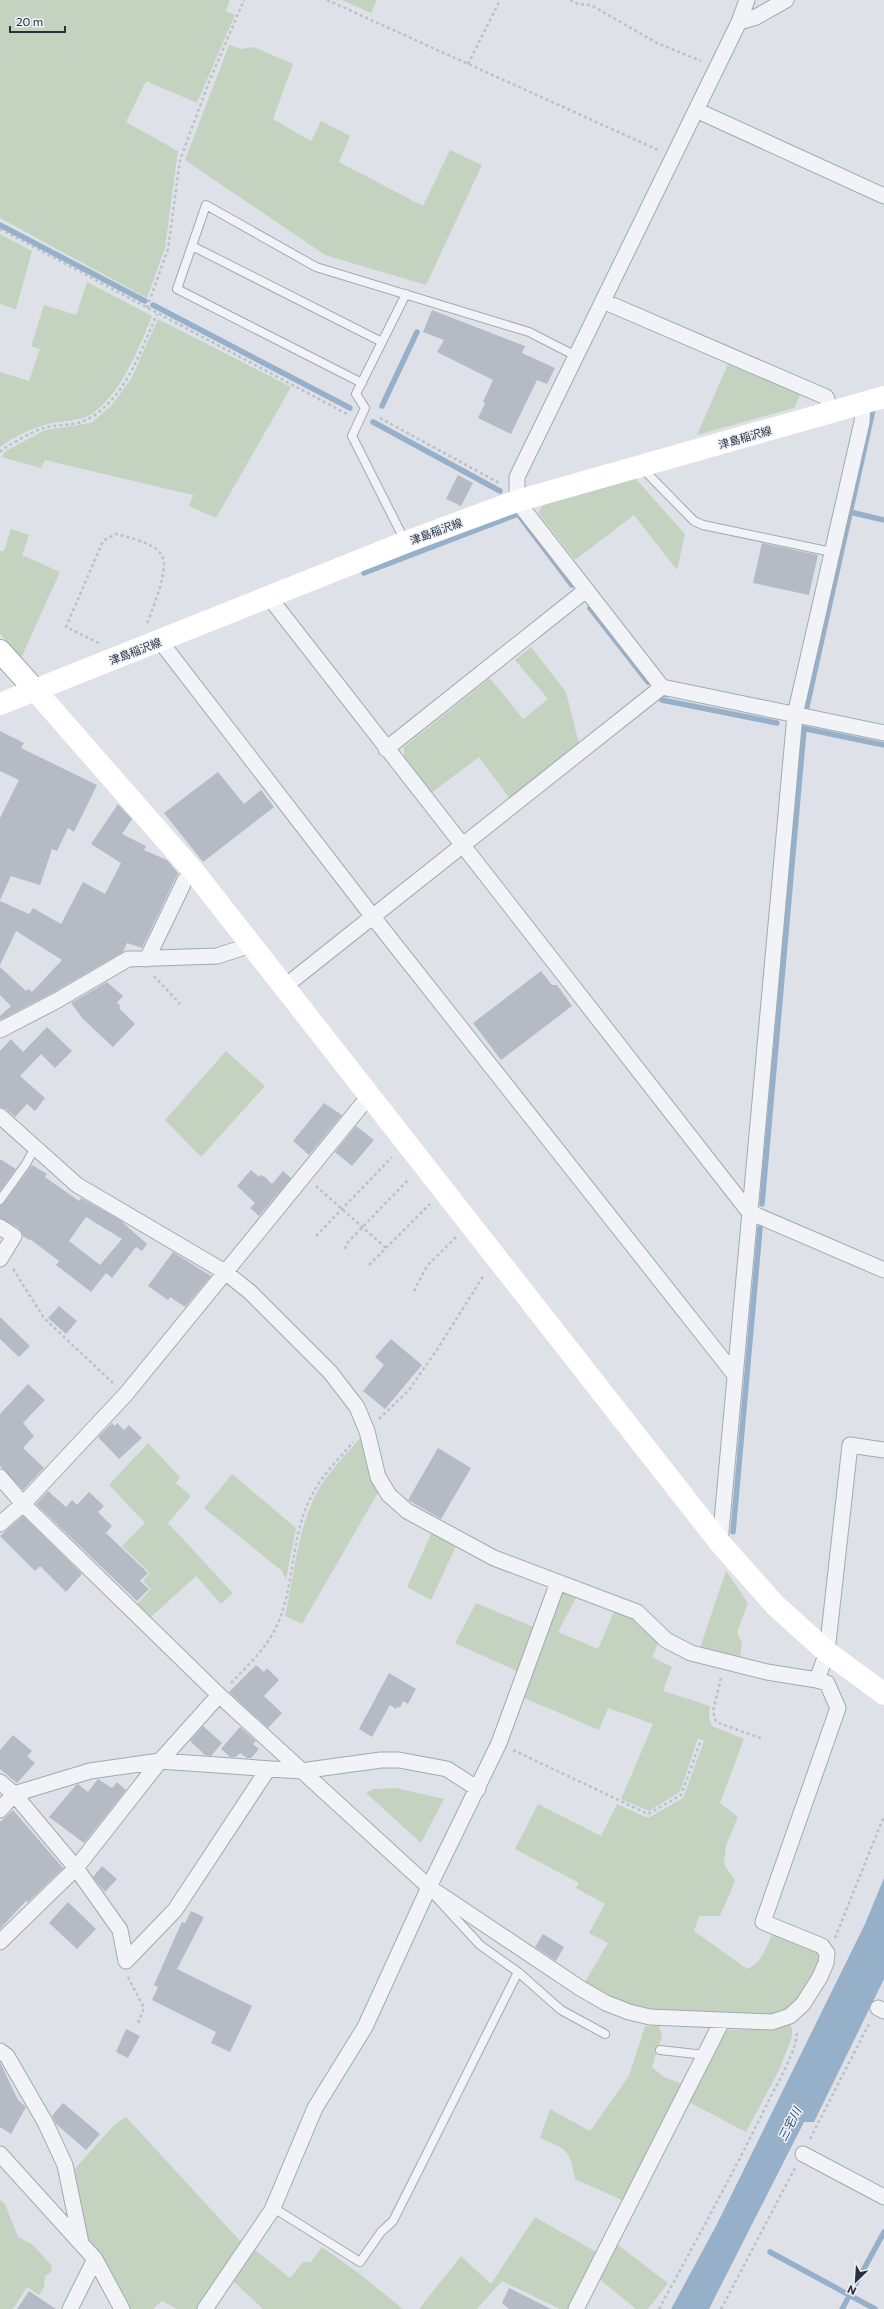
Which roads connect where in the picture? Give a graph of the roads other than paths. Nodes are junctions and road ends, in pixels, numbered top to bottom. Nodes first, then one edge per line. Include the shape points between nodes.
1 (748, 0) edge
2 (786, 0) edge
3 (739, 22) junction
4 (696, 110) junction
5 (884, 196) edge
6 (192, 246) junction
7 (406, 294) junction
8 (603, 301) junction
9 (382, 342) junction
10 (576, 356) junction
11 (362, 383) junction
12 (884, 397) edge
13 (863, 403) junction
14 (832, 412) junction
15 (641, 467) junction
16 (517, 501) junction
17 (406, 542) junction
18 (832, 552) junction
19 (586, 590) junction
20 (269, 597) junction
21 (153, 644) junction
22 (0, 651) edge
23 (662, 687) junction
24 (35, 690) junction
25 (0, 704) edge
26 (795, 715) junction
27 (884, 733) edge
28 (386, 749) junction
29 (462, 846) junction
30 (194, 873) junction
31 (373, 917) junction
32 (251, 945) junction
33 (143, 959) junction
34 (284, 987) junction
35 (0, 1029) edge
36 (370, 1096) junction
37 (0, 1116) edge
38 (35, 1147) junction
39 (0, 1200) edge
40 (749, 1212) junction
41 (0, 1226) edge
42 (1, 1259) edge
43 (884, 1270) edge
44 (225, 1272) junction
45 (735, 1375) junction
46 (884, 1450) edge
47 (0, 1477) edge
48 (24, 1504) junction
49 (0, 1524) edge
50 (720, 1543) junction
51 (558, 1582) junction
52 (827, 1652) junction
53 (817, 1680) junction
54 (884, 1694) edge
55 (219, 1695) junction
56 (160, 1761) junction
57 (268, 1769) junction
58 (301, 1771) junction
59 (0, 1782) edge
60 (478, 1789) junction
61 (14, 1794) junction
62 (0, 1810) edge
63 (76, 1868) junction
64 (429, 1888) junction
65 (0, 1942) edge
66 (518, 1972) junction
67 (722, 2021) junction
68 (605, 2034) dead end
69 (660, 2050) dead end
70 (0, 2051) edge
71 (705, 2055) junction
72 (0, 2154) edge
73 (803, 2154) dead end
74 (884, 2197) edge
75 (272, 2207) junction
76 (81, 2243) junction
77 (95, 2259) junction
78 (70, 2309) edge
79 (122, 2309) edge
80 (205, 2309) edge
81 (576, 2309) edge

1 - 3 street
2 - 3 street via 756,17
3 - 4 street
4 - 5 street
4 - 8 street
6 - 7 lane via 206,205 316,267
6 - 9 lane
6 - 11 lane via 177,290
7 - 9 lane
7 - 10 lane via 529,332
8 - 10 street
8 - 14 street via 826,396
9 - 11 lane
10 - 16 street via 517,477
11 - 17 lane via 356,394 364,408 352,436
12 - 13 street, 津島稲沢線
13 - 14 street, 津島稲沢線
13 - 18 street via 862,422
14 - 15 street, 津島稲沢線
15 - 16 street, 津島稲沢線
15 - 18 lane via 694,521
16 - 17 street, 津島稲沢線
16 - 19 street
17 - 20 street, 津島稲沢線
18 - 26 street
19 - 23 street
19 - 28 street
20 - 21 street, 津島稲沢線
20 - 28 street
21 - 24 street, 津島稲沢線
21 - 31 street
22 - 24 street
23 - 26 street
23 - 29 street
24 - 25 street, 津島稲沢線
24 - 30 street
26 - 27 street
26 - 40 street
28 - 29 street
29 - 31 street
29 - 40 street
30 - 32 street
30 - 33 street via 185,880
31 - 34 street
31 - 45 street
32 - 33 street via 217,956
32 - 34 street
33 - 35 street via 128,959 56,1001
34 - 36 street
36 - 44 street
36 - 50 street
37 - 38 street
38 - 39 lane
38 - 44 street via 78,1185
40 - 43 street
40 - 45 street
41 - 42 street via 14,1236
44 - 48 street via 126,1394
44 - 51 street via 250,1292 330,1372 357,1407 367,1430 378,1477 389,1496 408,1511 494,1558
45 - 50 street
46 - 52 street via 850,1445
47 - 48 street
48 - 49 street
48 - 55 street
50 - 52 street via 775,1605
51 - 53 street via 637,1612 666,1640 691,1654
51 - 60 street via 499,1743
52 - 53 street
52 - 54 street
53 - 67 street via 827,1682 838,1708 763,1922 822,1946 827,1953 826,1963 803,2004 790,2016 772,2022
55 - 56 street
55 - 58 street
56 - 57 street
56 - 61 street via 90,1771
56 - 63 street
57 - 58 street
57 - 63 street via 175,1910 126,1961 120,1930
58 - 60 street via 381,1760 400,1760 447,1769
58 - 64 street
59 - 61 street
60 - 64 street
61 - 62 street
61 - 63 street
63 - 65 street
64 - 66 lane via 440,1904 480,1945
64 - 67 street via 606,2003 650,2017
64 - 75 street via 365,2027 315,2108
66 - 68 lane via 561,2010
66 - 75 lane via 393,2222 382,2232 360,2262
67 - 71 street
69 - 71 lane
70 - 76 street via 7,2056 45,2122 65,2165
71 - 81 street
72 - 76 street
73 - 74 street
75 - 80 street via 249,2246
76 - 77 street
77 - 78 street
77 - 79 street

